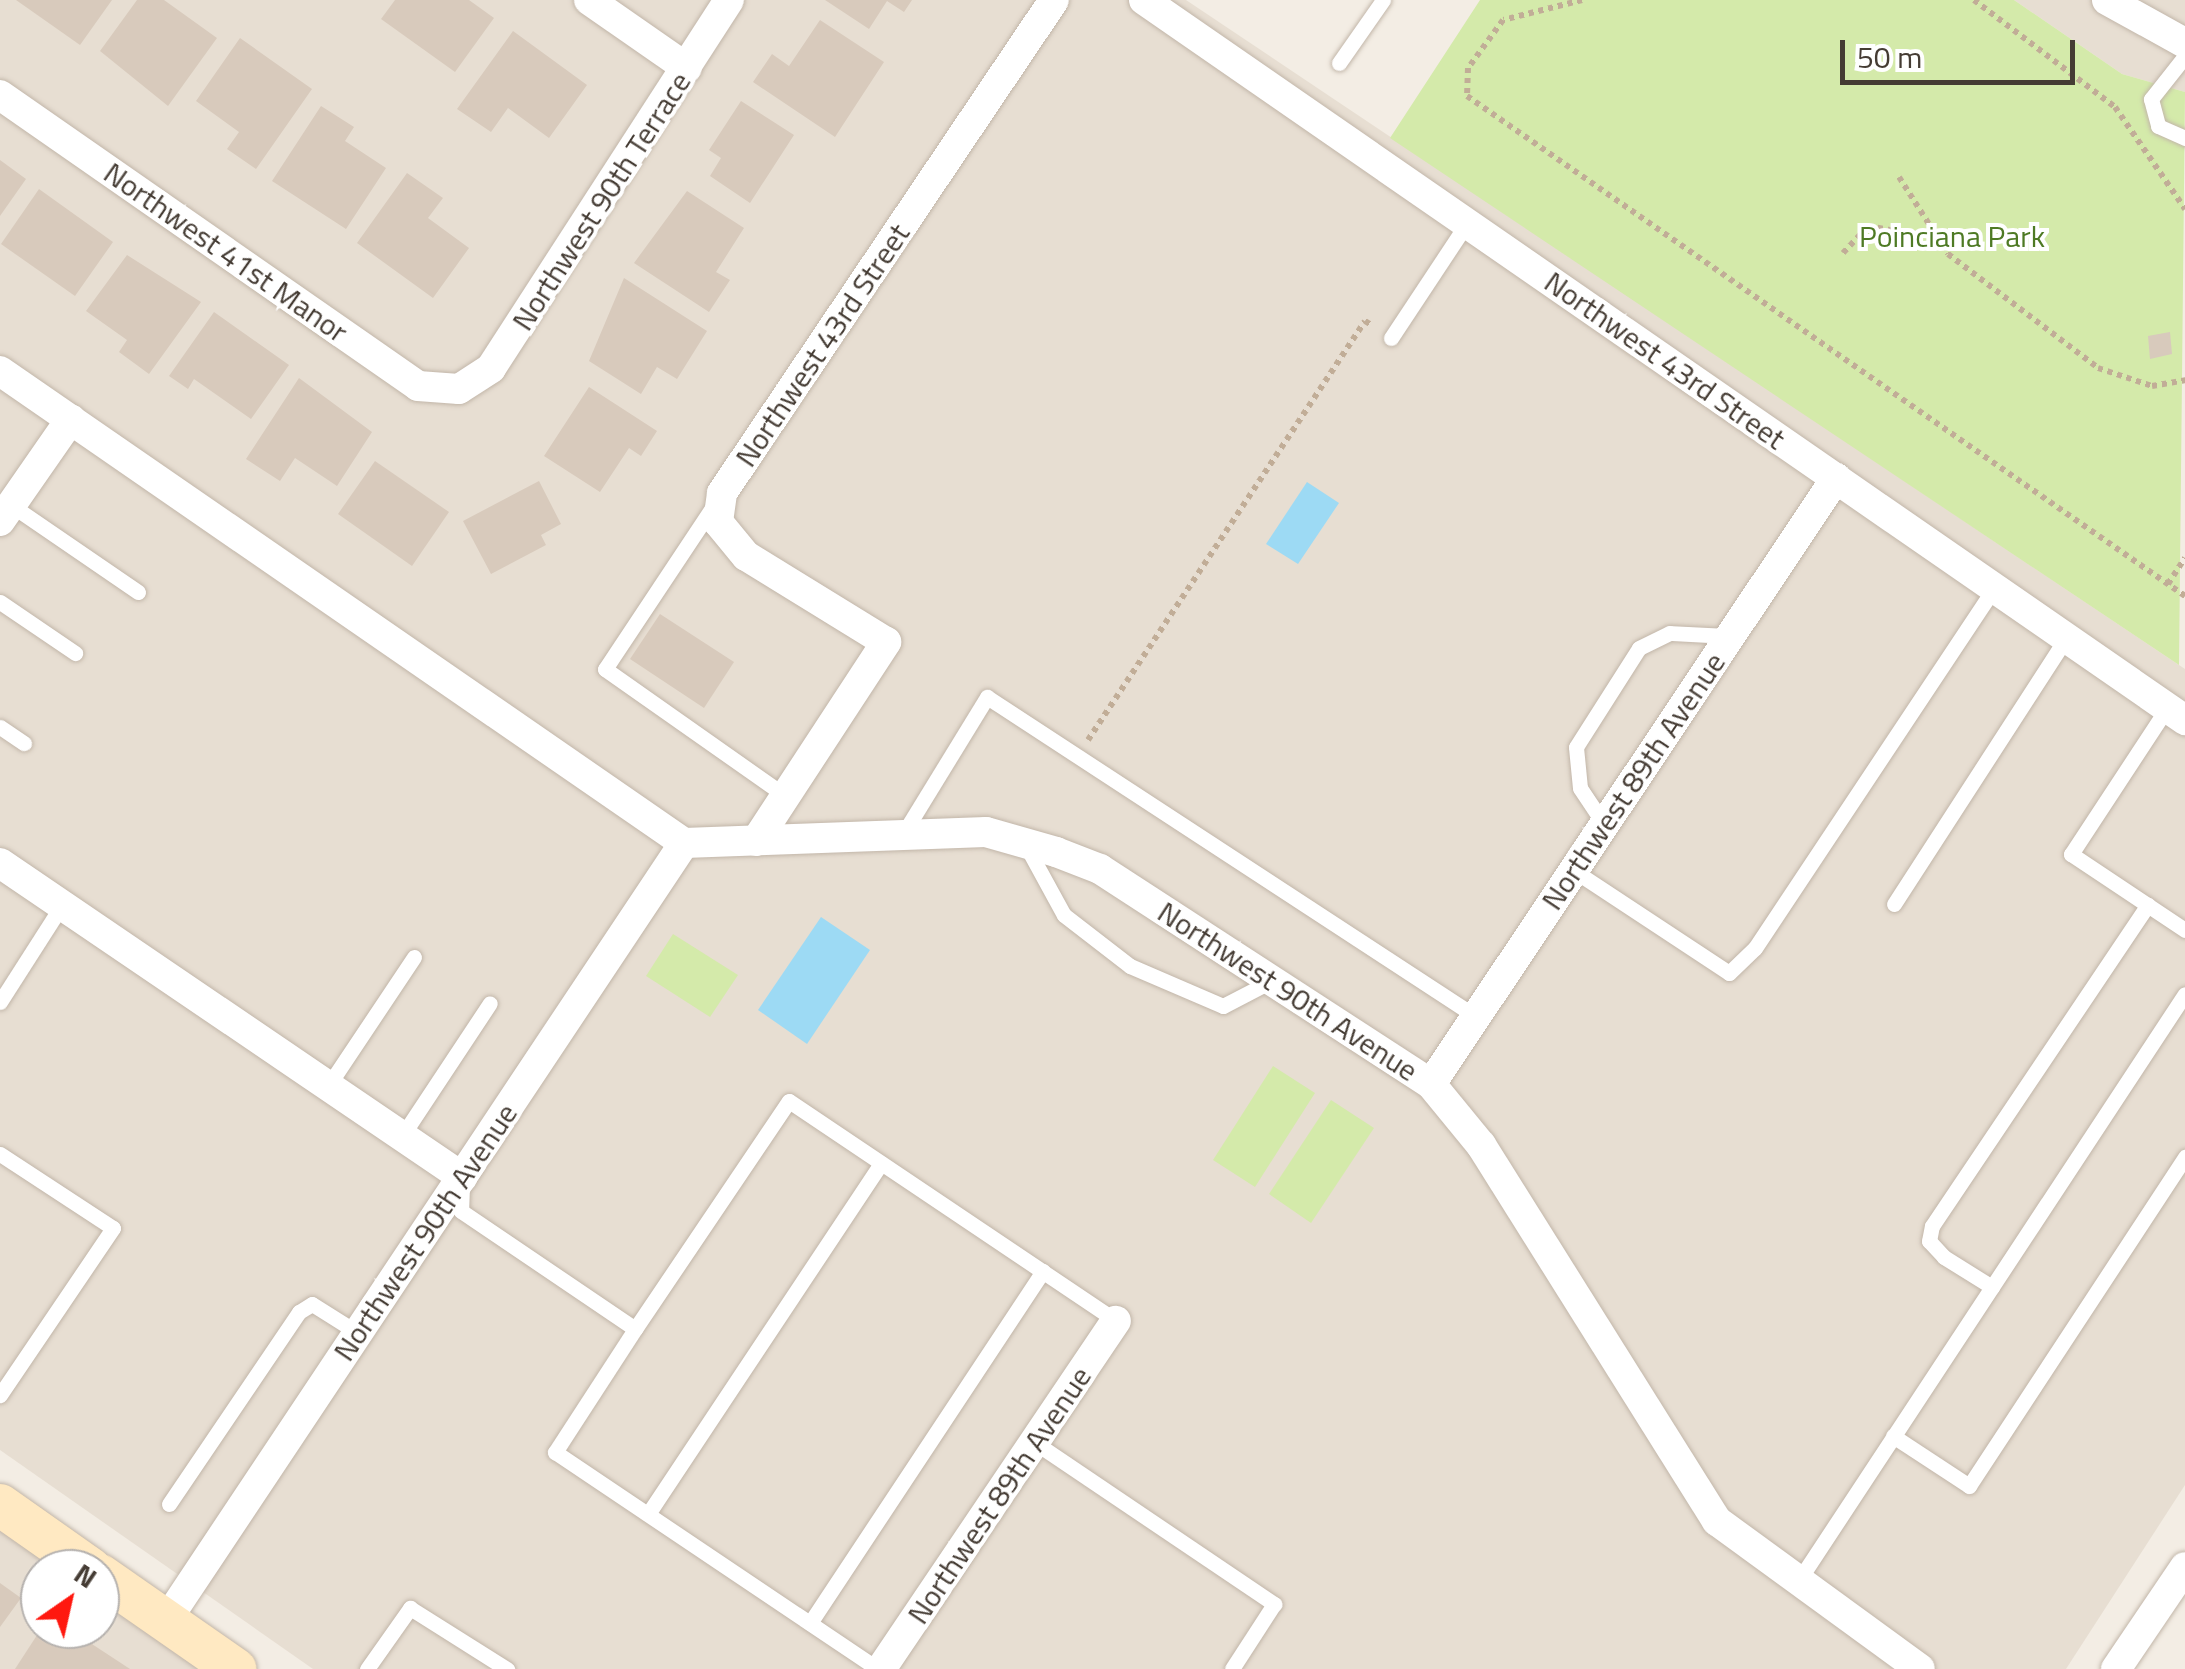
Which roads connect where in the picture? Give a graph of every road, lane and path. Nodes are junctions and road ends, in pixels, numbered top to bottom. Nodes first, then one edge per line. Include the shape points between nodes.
1 (589, 0) edge
2 (729, 0) edge
3 (1054, 0) edge
4 (1144, 0) edge
5 (1383, 0) edge
6 (1582, 0) edge
7 (1974, 0) edge
8 (2107, 0) edge
9 (2185, 43) edge
10 (2185, 56) edge
11 (1339, 63) dead end
12 (688, 68) junction
13 (0, 95) edge
14 (2185, 138) edge
15 (1898, 177) dead end
16 (2185, 209) edge
17 (1468, 224) junction
18 (1934, 238) junction
19 (1843, 252) dead end
20 (1390, 338) joint
21 (0, 370) edge
22 (2185, 380) edge
23 (459, 389) joint
24 (70, 419) junction
25 (1836, 478) junction
26 (722, 493) junction
27 (6, 513) edge
28 (2185, 558) edge
29 (2168, 584) junction
30 (1994, 588) junction
31 (138, 592) dead end
32 (2185, 596) edge
33 (0, 602) edge
34 (1730, 636) junction
35 (2066, 638) junction
36 (75, 653) dead end
37 (2176, 714) edge
38 (0, 727) edge
39 (24, 743) dead end
40 (1078, 756) junction
41 (786, 796) junction
42 (1604, 824) junction
43 (903, 834) junction
44 (756, 841) junction
45 (1024, 842) junction
46 (684, 843) junction
47 (0, 863) edge
48 (1573, 870) junction
49 (1894, 904) dead end
50 (62, 905) junction
51 (2148, 906) junction
52 (2185, 930) edge
53 (414, 957) dead end
54 (1271, 981) junction
55 (2185, 994) edge
56 (0, 1002) edge
57 (490, 1003) dead end
58 (1475, 1016) junction
59 (1431, 1084) junction
60 (328, 1086) junction
61 (402, 1136) junction
62 (0, 1154) edge
63 (2185, 1158) edge
64 (881, 1162) junction
65 (462, 1177) junction
66 (1044, 1272) junction
67 (1992, 1287) junction
68 (1116, 1320) joint
69 (635, 1330) junction
70 (358, 1333) junction
71 (0, 1395) edge
72 (1894, 1436) junction
73 (1034, 1442) junction
74 (169, 1504) dead end
75 (0, 1506) edge
76 (648, 1514) junction
77 (62, 1549) edge
78 (2185, 1568) edge
79 (1795, 1586) junction
80 (120, 1589) edge
81 (166, 1621) junction
82 (810, 1623) junction
83 (235, 1669) edge
84 (367, 1669) edge
85 (507, 1669) edge
86 (880, 1669) edge
87 (1232, 1669) edge
88 (1920, 1669) edge
89 (2116, 1669) edge

1 - 12 street
2 - 12 street, Northwest 90th Terrace
3 - 26 street, Northwest 43rd Street
4 - 17 street, Northwest 43rd Street
5 - 11 lane
6 - 29 path via 1494,28 1463,81 1468,96
7 - 16 path via 2114,107
8 - 9 street
10 - 14 lane via 2151,99 2158,126
12 - 23 street, Northwest 90th Terrace via 491,368
13 - 23 street, Northwest 41st Manor via 418,386
15 - 18 path
17 - 20 lane
17 - 25 street, Northwest 43rd Street
18 - 19 path via 1903,226 1868,226
18 - 22 path via 2098,368 2152,386
20 - 40 path via 1364,321
21 - 24 street
24 - 27 street
24 - 46 street
25 - 30 street, Northwest 43rd Street
25 - 34 street, Northwest 89th Avenue
26 - 41 street, Northwest 43rd Street via 718,522 746,556 886,642
26 - 41 lane via 605,669
27 - 31 lane
28 - 29 path
29 - 32 path
30 - 35 street, Northwest 43rd Street
30 - 48 lane via 1756,948 1729,972
33 - 36 lane
34 - 42 street, Northwest 89th Avenue
34 - 42 lane via 1670,633 1640,648 1576,747 1580,788
35 - 37 street, Northwest 43rd Street
35 - 49 lane
37 - 51 lane via 2071,854
38 - 39 lane
40 - 43 lane via 986,697
40 - 58 lane
41 - 44 street
42 - 48 street, Northwest 89th Avenue
43 - 44 street, Northwest 90th Avenue
43 - 45 street, Northwest 90th Avenue via 986,832
44 - 46 street, Northwest 90th Avenue
45 - 54 street, Northwest 90th Avenue via 1100,870
45 - 54 lane via 1064,915 1130,966 1223,1006
46 - 65 street, Northwest 90th Avenue
47 - 50 street
48 - 58 street, Northwest 89th Avenue
50 - 56 lane
50 - 60 street
51 - 52 lane
51 - 67 lane via 1932,1226 1929,1241 1944,1257
53 - 60 lane
54 - 59 street, Northwest 90th Avenue
55 - 67 lane
57 - 61 lane
58 - 59 street, Northwest 89th Avenue
59 - 79 street, Northwest 90th Avenue via 1481,1145 1716,1521
60 - 61 street
61 - 65 street
62 - 71 lane via 113,1228
63 - 72 lane via 1969,1486
64 - 66 lane
64 - 69 lane via 789,1101
64 - 76 lane
65 - 69 lane via 461,1211
65 - 70 street, Northwest 90th Avenue
66 - 68 lane
66 - 82 lane
67 - 72 lane
68 - 73 street, Northwest 89th Avenue
69 - 76 lane via 555,1452
70 - 74 lane via 312,1304 299,1312
70 - 81 street, Northwest 90th Avenue
72 - 79 lane
73 - 86 street, Northwest 89th Avenue
73 - 87 lane via 1274,1604
75 - 77 street
76 - 82 lane
78 - 89 street
79 - 88 street, Northwest 90th Avenue
80 - 81 street
81 - 83 street
82 - 86 lane
84 - 85 lane via 410,1608

